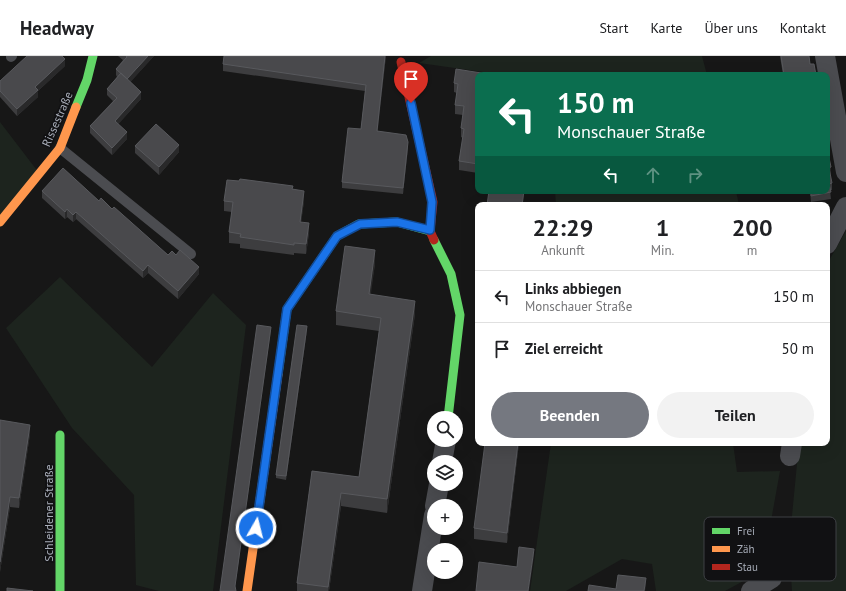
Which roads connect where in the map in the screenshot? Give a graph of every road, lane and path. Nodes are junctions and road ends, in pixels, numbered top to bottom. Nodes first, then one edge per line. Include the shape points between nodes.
1 (93, 56) edge
2 (825, 56) edge
3 (401, 62) dead end
4 (828, 72) edge
5 (830, 84) edge
6 (60, 148) junction
7 (846, 172) edge
8 (846, 207) edge
9 (0, 222) edge
10 (430, 230) junction
11 (830, 238) edge
12 (191, 254) dead end
13 (449, 411) edge
14 (60, 435) dead end
15 (431, 535) edge
16 (767, 581) edge
17 (60, 591) edge
18 (247, 591) edge
19 (422, 591) edge
20 (751, 591) edge

1 - 6 street, Rissestraße via 87,80
2 - 4 street
3 - 10 street via 432,202
5 - 7 street
6 - 9 street, Rissestraße
6 - 12 lane
8 - 11 street
10 - 13 street via 451,274 460,315
10 - 18 street via 397,222 360,224 337,236 287,309
14 - 17 street, Schleidener Straße
15 - 19 street
16 - 20 street

